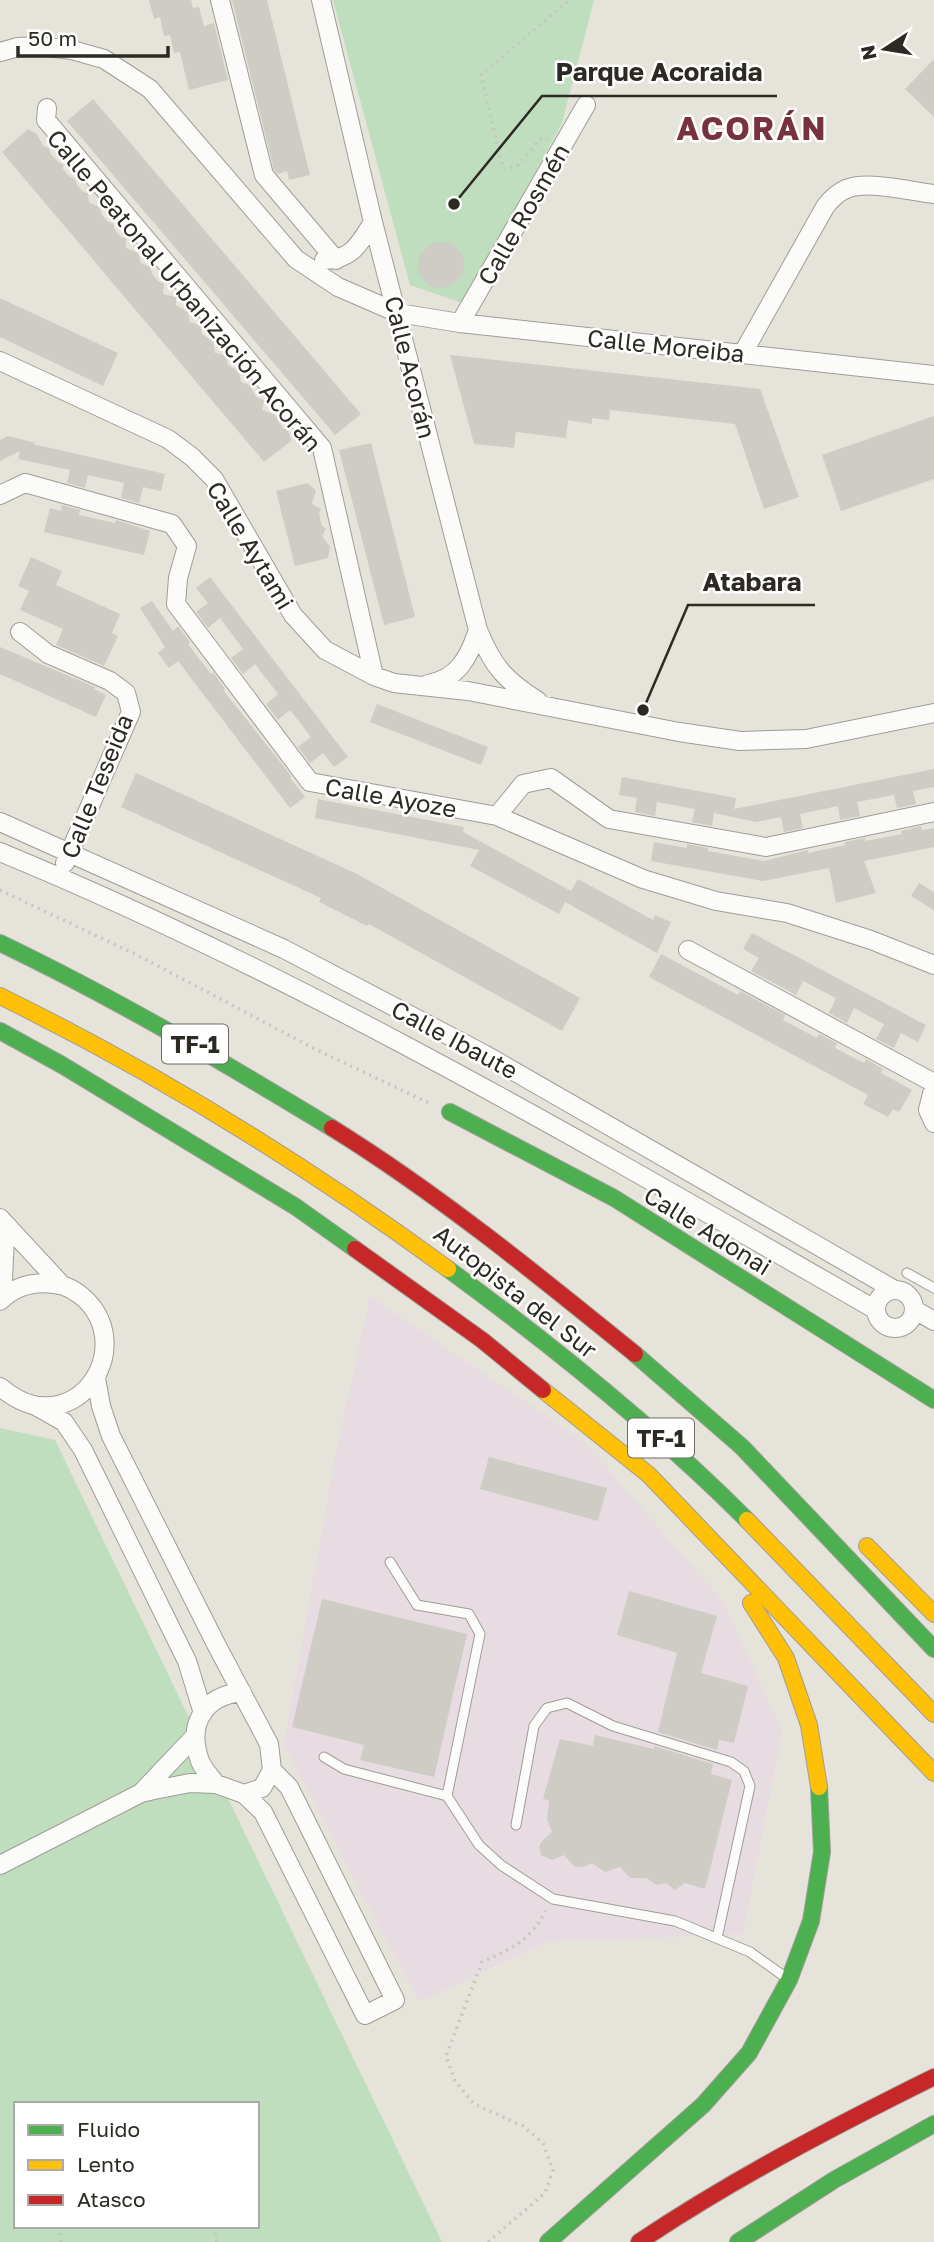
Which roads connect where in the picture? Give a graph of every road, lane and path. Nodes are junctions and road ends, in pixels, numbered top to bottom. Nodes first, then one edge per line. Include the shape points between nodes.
1 (220, 0) edge
2 (321, 0) edge
3 (569, 0) edge
4 (0, 52) edge
5 (586, 105) dead end
6 (47, 108) dead end
7 (561, 149) junction
8 (934, 194) edge
9 (373, 222) junction
10 (296, 259) junction
11 (336, 260) junction
12 (398, 313) junction
13 (460, 323) junction
14 (743, 354) junction
15 (0, 361) edge
16 (934, 375) edge
17 (0, 495) edge
18 (478, 630) junction
19 (20, 632) dead end
20 (374, 676) junction
21 (414, 686) junction
22 (547, 707) junction
23 (934, 713) edge
24 (934, 812) edge
25 (497, 816) junction
26 (0, 822) edge
27 (0, 852) edge
28 (71, 852) junction
29 (60, 876) junction
30 (0, 890) edge
31 (0, 943) edge
32 (688, 950) dead end
33 (934, 965) edge
34 (0, 996) edge
35 (0, 1031) edge
36 (484, 1054) junction
37 (470, 1079) junction
38 (934, 1084) edge
39 (450, 1112) joint
40 (588, 1112) junction
41 (934, 1123) edge
42 (574, 1137) junction
43 (1, 1219) edge
44 (907, 1273) dead end
45 (61, 1284) junction
46 (934, 1288) edge
47 (893, 1289) junction
48 (1, 1300) edge
49 (876, 1310) junction
50 (915, 1310) junction
51 (934, 1321) edge
52 (96, 1378) junction
53 (0, 1387) edge
54 (934, 1400) edge
55 (34, 1405) junction
56 (742, 1447) junction
57 (649, 1475) junction
58 (796, 1478) dead end
59 (855, 1534) dead end
60 (390, 1562) dead end
61 (934, 1614) edge
62 (934, 1649) edge
63 (242, 1692) junction
64 (203, 1713) junction
65 (934, 1714) edge
66 (194, 1737) junction
67 (324, 1757) dead end
68 (272, 1770) junction
69 (934, 1773) edge
70 (216, 1784) junction
71 (141, 1793) junction
72 (244, 1794) junction
73 (447, 1796) junction
74 (516, 1825) dead end
75 (0, 1865) edge
76 (553, 1899) junction
77 (717, 1938) junction
78 (789, 1980) junction
79 (934, 2077) edge
80 (934, 2124) edge
81 (488, 2242) edge
82 (548, 2242) edge
83 (639, 2242) edge
84 (738, 2242) edge

1 - 11 street via 264,175
2 - 9 street, Calle Acorán
3 - 7 path via 481,75 503,169 518,164 542,137
4 - 10 street, Calle Moreiba via 39,46 72,50 104,59 150,89
5 - 7 street, Calle Rosmén
6 - 20 street, Calle Peatonal Urbanización Acorán via 46,120 322,448
7 - 13 street, Calle Rosmén
8 - 14 street via 862,185 836,194
9 - 11 street via 357,248
9 - 12 street, Calle Acorán
10 - 11 street
10 - 12 street, Calle Moreiba via 338,287
12 - 13 street, Calle Moreiba
12 - 18 street, Calle Acorán
13 - 14 street, Calle Moreiba
14 - 16 street, Calle Moreiba
15 - 20 street, Calle Aytami via 168,439 192,457 214,479 293,615 325,650
17 - 25 street, Calle Ayoze via 25,483 172,524 187,546 176,604 310,782
18 - 21 street via 470,654 453,673 443,681
18 - 22 street, Calle Acorán via 489,657 515,686
19 - 28 street, Calle Teseida via 48,654 110,681 126,693 131,712
20 - 21 street, Calle Aytami
21 - 22 street, Calle Aytami
22 - 23 street, Calle Aytami via 679,732 770,742
24 - 25 street via 766,847 609,819 551,778 523,784
25 - 33 street, Calle Ayoze via 643,879 716,901 788,913
26 - 28 street, Calle Ibaute
27 - 29 street, Calle Ibaute
28 - 29 street, Calle Teseida
28 - 36 street, Calle Ibaute via 285,949
29 - 37 street, Calle Ibaute via 272,975
30 - 39 path
31 - 56 main road, Autopista del Sur / TF-1 via 194,1044 382,1159 565,1297
32 - 38 street
34 - 65 main road, Autopista del Sur / TF-1 via 164,1081 243,1128 432,1254 616,1399 696,1470 802,1573
35 - 57 main road via 296,1207 482,1340
36 - 37 street
36 - 40 street, Calle Ibaute
37 - 42 street, Calle Ibaute
38 - 41 street via 928,1110
39 - 54 main road, Calle Adonai via 614,1198
40 - 42 street
40 - 47 street, Calle Ibaute
42 - 49 street, Calle Ibaute
43 - 45 street
43 - 48 street via 5,1237
44 - 46 lane
45 - 48 street via 30,1284
45 - 52 street via 94,1309 103,1328 105,1350
47 - 49 street via 882,1294
47 - 50 street via 905,1292
49 - 50 street via 883,1324 894,1328 910,1321
50 - 51 street
52 - 55 street via 73,1399
52 - 63 street via 111,1436
53 - 55 street
55 - 64 street via 64,1422 83,1450 187,1661
56 - 58 main road
56 - 62 main road, Autopista del Sur / TF-1
57 - 69 main road
57 - 78 main road via 739,1585 786,1658 809,1725 819,1787 822,1852 811,1921
59 - 61 main road
60 - 73 lane via 417,1605 469,1614 480,1634
63 - 64 street via 216,1699
63 - 68 street via 269,1744
64 - 66 street
66 - 70 street via 201,1764
66 - 71 street
67 - 73 lane via 344,1769
68 - 72 street via 262,1788
68 - 72 street via 289,1787 395,2000 365,2015 263,1812
70 - 71 street via 190,1783
70 - 72 street
71 - 75 street
73 - 76 lane via 479,1845
74 - 77 lane via 534,1727 547,1708 567,1703 613,1726 730,1762 744,1771 750,1786
76 - 77 lane via 675,1921
76 - 81 path via 534,1931 482,1962 446,2056 455,2081 474,2104 523,2126 543,2143 553,2170 545,2193
77 - 78 lane via 750,1952
78 - 82 main road via 748,2053 703,2105
79 - 83 main road via 820,2132
80 - 84 main road via 866,2159

